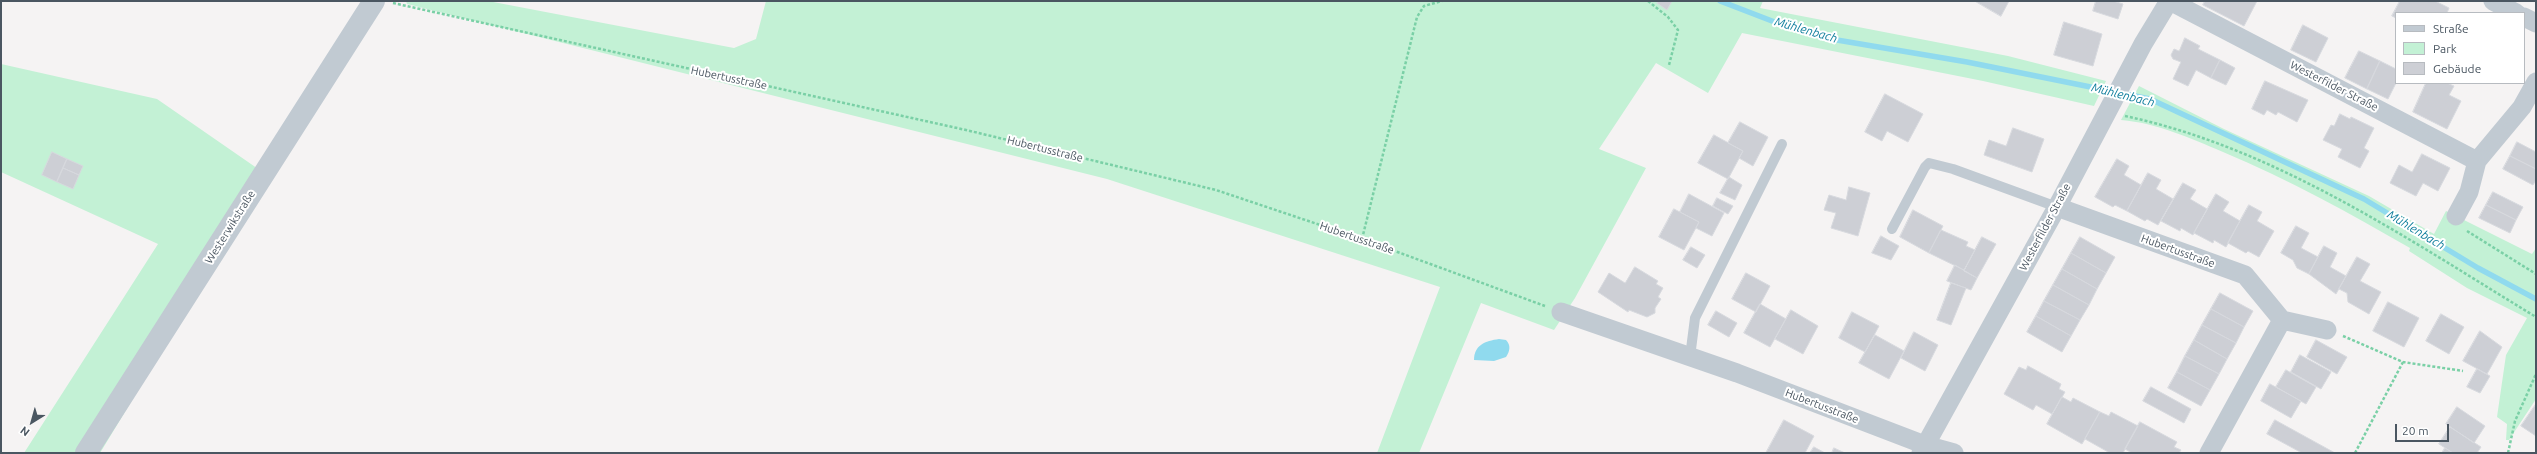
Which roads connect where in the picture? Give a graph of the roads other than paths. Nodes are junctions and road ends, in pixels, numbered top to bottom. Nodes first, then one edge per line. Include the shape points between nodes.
1 (2169, 1) edge
2 (2493, 1) edge
3 (383, 2) edge
4 (2514, 12) edge
5 (2525, 18) edge
6 (2536, 23) edge
7 (2536, 82) edge
8 (1782, 144) dead end
9 (2476, 161) junction
10 (2056, 207) junction
11 (2456, 216) road end
12 (1892, 229) dead end
13 (1561, 312) road end
14 (2282, 320) junction
15 (2327, 330) road end
16 (1690, 357) junction
17 (1923, 449) edge
18 (86, 453) edge
19 (1954, 453) edge
20 (2209, 453) edge

1 - 9 street, Westerfilder Straße
1 - 10 street, Westerfilder Straße via 2143,44
2 - 4 street
3 - 18 street, Westerwikstraße
5 - 6 street
7 - 9 street via 2522,107
8 - 16 lane via 1695,318
9 - 11 street via 2469,192
10 - 12 lane via 1953,169 1929,163
10 - 14 street, Hubertusstraße via 2246,275
10 - 17 street, Westerfilder Straße
13 - 16 street, Hubertusstraße
14 - 15 street
14 - 20 street
16 - 17 street, Hubertusstraße
17 - 19 street, Hubertusstraße

